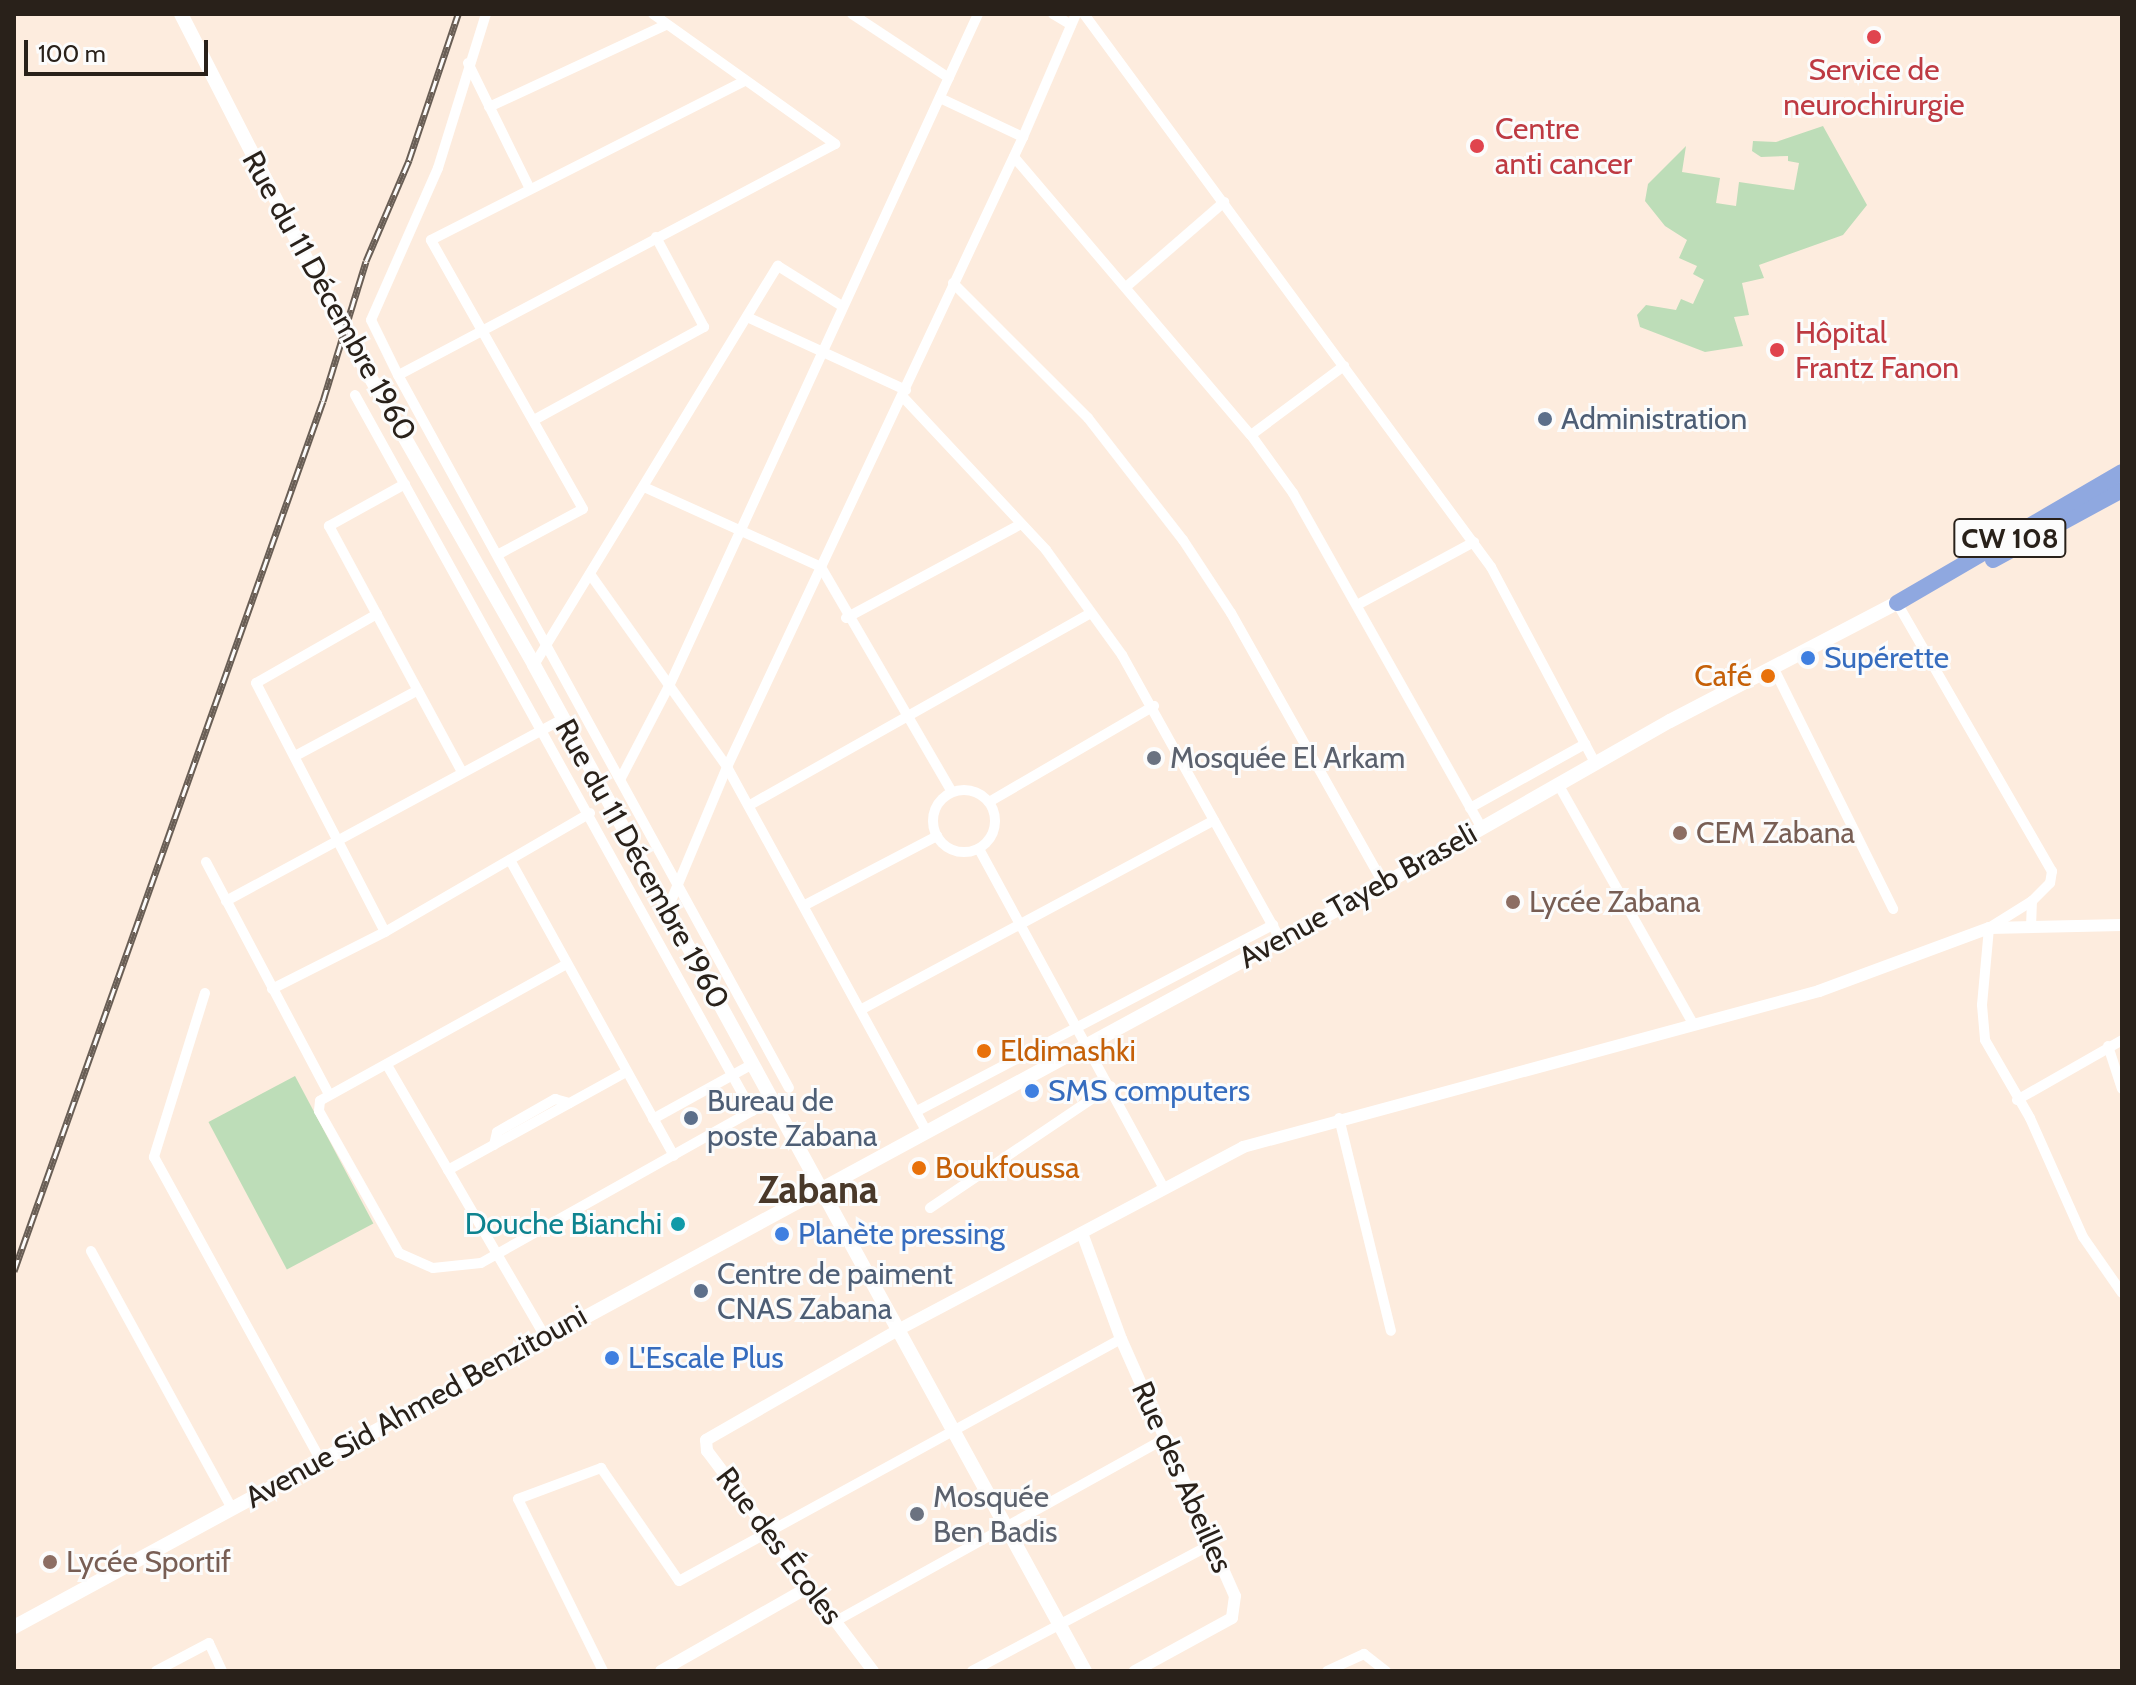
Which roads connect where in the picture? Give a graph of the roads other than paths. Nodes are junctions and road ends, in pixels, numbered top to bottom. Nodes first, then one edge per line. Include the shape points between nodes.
1 (170, 14) edge
2 (181, 14) edge
3 (486, 14) edge
4 (653, 14) edge
5 (852, 14) edge
6 (978, 14) edge
7 (1053, 14) edge
8 (1084, 14) edge
9 (1074, 19) edge
10 (666, 25) junction
11 (200, 56) junction
12 (468, 63) junction
13 (949, 78) junction
14 (744, 81) junction
15 (940, 98) junction
16 (489, 107) junction
17 (1023, 137) junction
18 (1014, 157) junction
19 (530, 189) junction
20 (1224, 202) junction
21 (656, 237) junction
22 (953, 283) junction
23 (1126, 287) junction
24 (842, 306) junction
25 (747, 317) junction
26 (482, 331) junction
27 (822, 353) junction
28 (1344, 366) junction
29 (398, 375) junction
30 (904, 394) junction
31 (355, 395) dead end
32 (534, 420) junction
33 (1251, 435) junction
34 (2122, 472) edge
35 (405, 484) junction
36 (644, 487) junction
37 (2122, 490) edge
38 (1021, 524) junction
39 (740, 527) junction
40 (1474, 542) junction
41 (499, 554) junction
42 (821, 567) junction
43 (590, 574) junction
44 (1897, 603) junction
45 (1357, 605) junction
46 (1091, 613) junction
47 (377, 614) junction
48 (846, 618) junction
49 (547, 644) junction
50 (534, 665) junction
51 (1774, 669) junction
52 (670, 684) junction
53 (418, 690) junction
54 (1154, 706) junction
55 (905, 716) junction
56 (563, 719) junction
57 (543, 730) junction
58 (1585, 744) junction
59 (297, 755) junction
60 (1595, 763) junction
61 (727, 767) junction
62 (461, 770) junction
63 (621, 778) junction
64 (1558, 784) junction
65 (952, 792) junction
66 (989, 802) junction
67 (750, 805) junction
68 (1470, 808) junction
69 (590, 813) junction
70 (1214, 820) junction
71 (1482, 829) junction
72 (937, 836) junction
73 (338, 838) junction
74 (979, 849) junction
75 (510, 860) junction
76 (206, 862) dead end
77 (677, 878) junction
78 (1384, 884) junction
79 (226, 901) junction
80 (2032, 901) junction
81 (807, 904) junction
82 (668, 908) junction
83 (1893, 909) dead end
84 (2122, 925) edge
85 (1022, 927) junction
86 (1989, 928) junction
87 (2031, 928) junction
88 (385, 932) junction
89 (1276, 932) junction
90 (565, 965) junction
91 (272, 989) junction
92 (205, 993) dead end
93 (864, 1008) junction
94 (1076, 1024) junction
95 (1693, 1024) junction
96 (2122, 1040) edge
97 (1088, 1044) junction
98 (2108, 1046) junction
99 (387, 1065) junction
100 (751, 1065) junction
101 (626, 1072) junction
102 (732, 1077) junction
103 (1111, 1086) junction
104 (789, 1088) dead end
105 (2122, 1089) edge
106 (329, 1094) junction
107 (2017, 1100) junction
108 (770, 1101) junction
109 (752, 1111) junction
110 (917, 1111) junction
111 (1339, 1118) junction
112 (653, 1119) junction
113 (927, 1132) junction
114 (674, 1156) junction
115 (448, 1170) junction
116 (819, 1187) junction
117 (1164, 1189) junction
118 (930, 1208) dead end
119 (1082, 1233) junction
120 (91, 1251) dead end
121 (494, 1255) junction
122 (2122, 1293) edge
123 (896, 1331) junction
124 (1391, 1331) dead end
125 (545, 1336) junction
126 (1121, 1339) junction
127 (950, 1431) junction
128 (1165, 1439) junction
129 (321, 1461) junction
130 (231, 1507) junction
131 (1002, 1525) junction
132 (768, 1533) junction
133 (1212, 1544) junction
134 (809, 1587) junction
135 (836, 1621) junction
136 (1058, 1626) junction
137 (14, 1627) edge
138 (156, 1671) edge
139 (222, 1671) edge
140 (603, 1671) edge
141 (661, 1671) edge
142 (873, 1671) edge
143 (972, 1671) edge
144 (1085, 1671) edge
145 (1135, 1671) edge
146 (1327, 1671) edge
147 (1386, 1671) edge

1 - 11 main road, Rue du 11 Décembre 1960
2 - 11 main road, Rue du 11 Décembre 1960
3 - 12 street
4 - 10 street
5 - 13 street
6 - 13 street
7 - 9 street
8 - 20 street
9 - 17 street
10 - 14 street
10 - 16 street
11 - 50 main road, Rue du 11 Décembre 1960 via 341,326
12 - 16 street
12 - 29 street via 438,168 371,320
13 - 15 street
14 - 19 street
14 - 21 street via 835,144
15 - 17 street
15 - 24 street
16 - 19 street
17 - 18 street
18 - 22 street
18 - 23 street
19 - 26 street via 431,240
20 - 23 street
20 - 28 street
21 - 26 street
21 - 32 street via 704,327
22 - 30 street
22 - 78 street via 1088,418 1165,515 1231,613
23 - 33 street
24 - 25 street via 778,266
24 - 27 street
25 - 27 street
25 - 36 street
26 - 29 street
26 - 32 street
27 - 30 street
27 - 39 street
28 - 33 street
28 - 40 street
29 - 41 street
30 - 38 street
30 - 42 street
31 - 35 street
32 - 41 street via 583,509
33 - 45 street via 1311,520
34 - 44 highway, CW 108
35 - 47 street via 329,526
35 - 57 street
36 - 39 street
36 - 43 street
37 - 44 highway, CW 108 via 1933,592
38 - 46 street
38 - 48 street
39 - 42 street
39 - 52 street
40 - 45 street
40 - 58 street via 1519,615
41 - 49 street
42 - 48 street
42 - 61 street
43 - 49 street
43 - 52 street
44 - 51 main road, Avenue Tayeb Braseli / CW 108
44 - 80 street via 2047,859 2050,883
45 - 68 street
46 - 54 street
46 - 55 street
47 - 53 street
47 - 59 street via 256,683
48 - 55 street
49 - 50 street
49 - 63 street
50 - 56 main road, Rue du 11 Décembre 1960
51 - 60 main road, Avenue Tayeb Braseli / CW 108
51 - 83 street
52 - 61 street
52 - 63 street
53 - 59 street
53 - 62 street
54 - 66 street
54 - 70 street
55 - 65 street
55 - 67 street
56 - 57 street
56 - 82 main road, Rue du 11 Décembre 1960
57 - 62 street
57 - 69 street
58 - 60 street
58 - 68 street
59 - 73 street
60 - 64 main road, Avenue Tayeb Braseli / CW 108
61 - 67 street
61 - 77 street
62 - 73 street
63 - 77 street
64 - 71 main road, Avenue Tayeb Braseli / CW 108
64 - 95 street
65 - 66 street via 972,791
65 - 72 street via 935,811
66 - 74 street via 993,833
67 - 81 street
68 - 71 street
69 - 75 street
69 - 102 street
70 - 85 street
70 - 89 street
71 - 78 main road, Avenue Tayeb Braseli / CW 108
72 - 74 street via 960,852
72 - 81 street
73 - 79 street
73 - 88 street
74 - 85 street
75 - 88 street
75 - 90 street
76 - 79 street
77 - 82 street
77 - 104 street
78 - 89 main road, Avenue Tayeb Braseli / CW 108
79 - 91 street
80 - 86 street
80 - 87 street
81 - 93 street
82 - 100 main road, Rue du 11 Décembre 1960
84 - 87 street
85 - 93 street
85 - 94 street
86 - 87 street
86 - 95 street via 1819,991
86 - 107 street via 1982,1005 1985,1040
88 - 91 street
89 - 94 street
89 - 97 main road, Avenue Tayeb Braseli / CW 108
90 - 99 street
90 - 101 street
91 - 106 street
92 - 129 street via 154,1157
93 - 110 street
94 - 97 street
94 - 110 street
95 - 111 street
96 - 98 street
97 - 103 street
97 - 113 main road, Avenue Tayeb Braseli / CW 108
98 - 105 street
98 - 107 street
99 - 106 street
99 - 115 street
100 - 102 street
100 - 108 main road, Rue du 11 Décembre 1960
101 - 112 street
101 - 115 street
102 - 109 street
102 - 112 street
103 - 117 street
103 - 118 street
106 - 121 street via 320,1101 319,1111 399,1253 425,1267 449,1269 471,1267
107 - 122 street via 2083,1237
108 - 109 street
108 - 116 main road, Rue du 11 Décembre 1960
109 - 114 street
110 - 113 street
111 - 117 street via 1243,1147
111 - 124 street
112 - 114 street
113 - 116 main road, Avenue Tayeb Braseli / CW 108
114 - 121 street
115 - 121 street
116 - 123 main road, Rue du 11 Décembre 1960
116 - 125 main road, Avenue Sid Ahmed Benzitouni / CW 108
117 - 119 street
119 - 123 street
119 - 126 street, Rue des Abeilles
120 - 130 street
121 - 125 street
123 - 127 main road, Rue du 11 Décembre 1960
123 - 132 street, Rue des Écoles via 706,1440 707,1451
125 - 129 main road, Avenue Sid Ahmed Benzitouni / CW 108
126 - 127 street
126 - 128 street, Rue des Abeilles
127 - 131 main road, Rue du 11 Décembre 1960
127 - 132 street
128 - 131 street
128 - 133 street, Rue des Abeilles
129 - 130 main road, Avenue Sid Ahmed Benzitouni / CW 108
130 - 137 main road, Avenue Sid Ahmed Benzitouni / CW 108
131 - 135 street
131 - 136 main road, Rue du 11 Décembre 1960
132 - 134 street, Rue des Écoles
132 - 140 street via 679,1581 601,1468 518,1499
133 - 136 street
133 - 145 street, Rue des Abeilles via 1235,1596 1232,1618
134 - 135 street, Rue des Écoles
134 - 141 street
135 - 142 street, Rue des Écoles
136 - 143 street
136 - 144 main road, Rue du 11 Décembre 1960
138 - 139 street via 209,1643
146 - 147 street via 1364,1654

